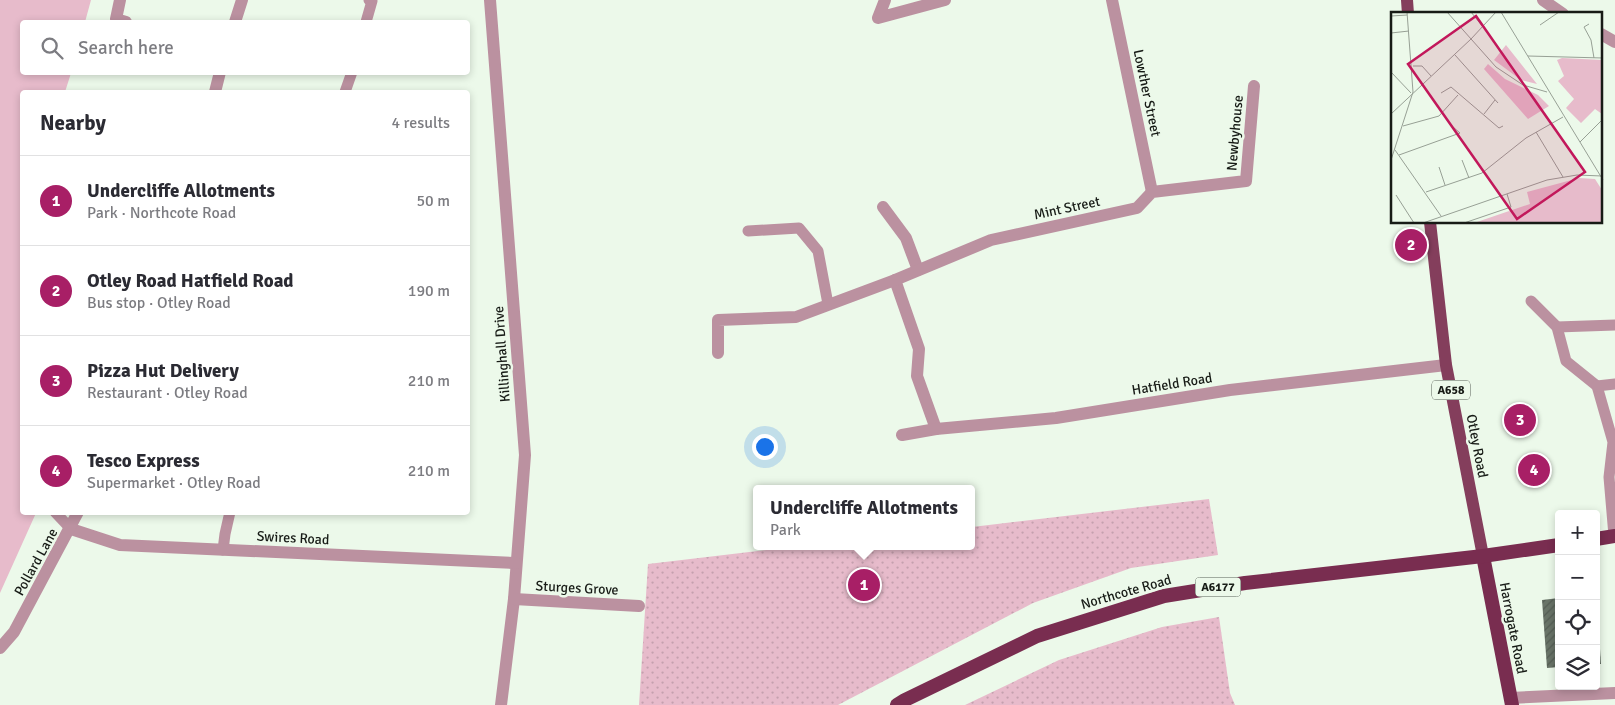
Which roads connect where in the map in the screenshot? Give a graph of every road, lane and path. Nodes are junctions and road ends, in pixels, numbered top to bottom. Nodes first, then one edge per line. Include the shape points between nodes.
1 (120, 0) edge
2 (242, 0) edge
3 (370, 0) edge
4 (490, 0) edge
5 (884, 0) edge
6 (945, 0) edge
7 (1112, 0) edge
8 (1543, 0) edge
9 (1559, 12) edge
10 (119, 20) edge
11 (236, 20) edge
12 (367, 20) edge
13 (1602, 35) edge
14 (1615, 42) edge
15 (219, 75) edge
16 (351, 75) edge
17 (1254, 86) dead end
18 (216, 90) edge
19 (346, 90) edge
20 (1152, 192) junction
21 (883, 207) dead end
22 (1430, 224) edge
23 (748, 232) dead end
24 (918, 270) junction
25 (896, 280) junction
26 (1530, 301) dead end
27 (828, 304) junction
28 (1615, 325) edge
29 (1557, 327) junction
30 (718, 353) dead end
31 (1446, 365) junction
32 (1615, 384) edge
33 (1597, 386) junction
34 (936, 429) junction
35 (902, 435) dead end
36 (1614, 442) edge
37 (58, 515) edge
38 (77, 515) edge
39 (229, 515) edge
40 (71, 529) junction
41 (1614, 536) edge
42 (1600, 538) edge
43 (1555, 545) edge
44 (223, 550) junction
45 (1483, 556) junction
46 (516, 562) junction
47 (514, 599) junction
48 (639, 606) dead end
49 (0, 648) edge
50 (1615, 692) edge
51 (1511, 702) edge
52 (501, 705) edge
53 (897, 705) edge

1 - 10 street via 116,19
2 - 11 street
3 - 12 lane
4 - 46 street, Killinghall Drive via 525,455
5 - 6 street via 878,18
7 - 20 street, Lowther Street
8 - 9 street
13 - 14 street
15 - 18 street
16 - 19 lane
17 - 20 street, Newbyhouse via 1246,182
20 - 24 street, Mint Street via 1137,208 990,240
21 - 24 street via 906,238
22 - 31 main road, Otley Road / A658
23 - 27 lane via 799,228 818,251
24 - 25 street, Mint Street
25 - 27 street, Mint Street
25 - 34 street via 919,349 917,376
26 - 29 lane
27 - 30 street, Mint Street via 796,317 718,320
28 - 29 lane
29 - 33 lane via 1566,361
31 - 34 street, Hatfield Road via 1230,390 1056,418
31 - 45 main road, Otley Road / A658
32 - 33 lane
33 - 36 lane
34 - 35 street, Hatfield Road
36 - 41 lane via 1609,477
37 - 40 lane
38 - 40 street, Pollard Lane
39 - 44 lane
40 - 44 street, Swires Road via 120,545
40 - 49 street, Pollard Lane via 14,632
41 - 42 highway
43 - 45 highway, Northcote Road / A6177
44 - 46 street, Swires Road
45 - 51 highway, Harrogate Road / A658
45 - 53 highway, Northcote Road / A6177 via 1245,583 1164,596 1037,636
46 - 47 street, Killinghall Drive
47 - 48 street, Sturges Grove
47 - 52 street, Killinghall Drive
50 - 51 street

